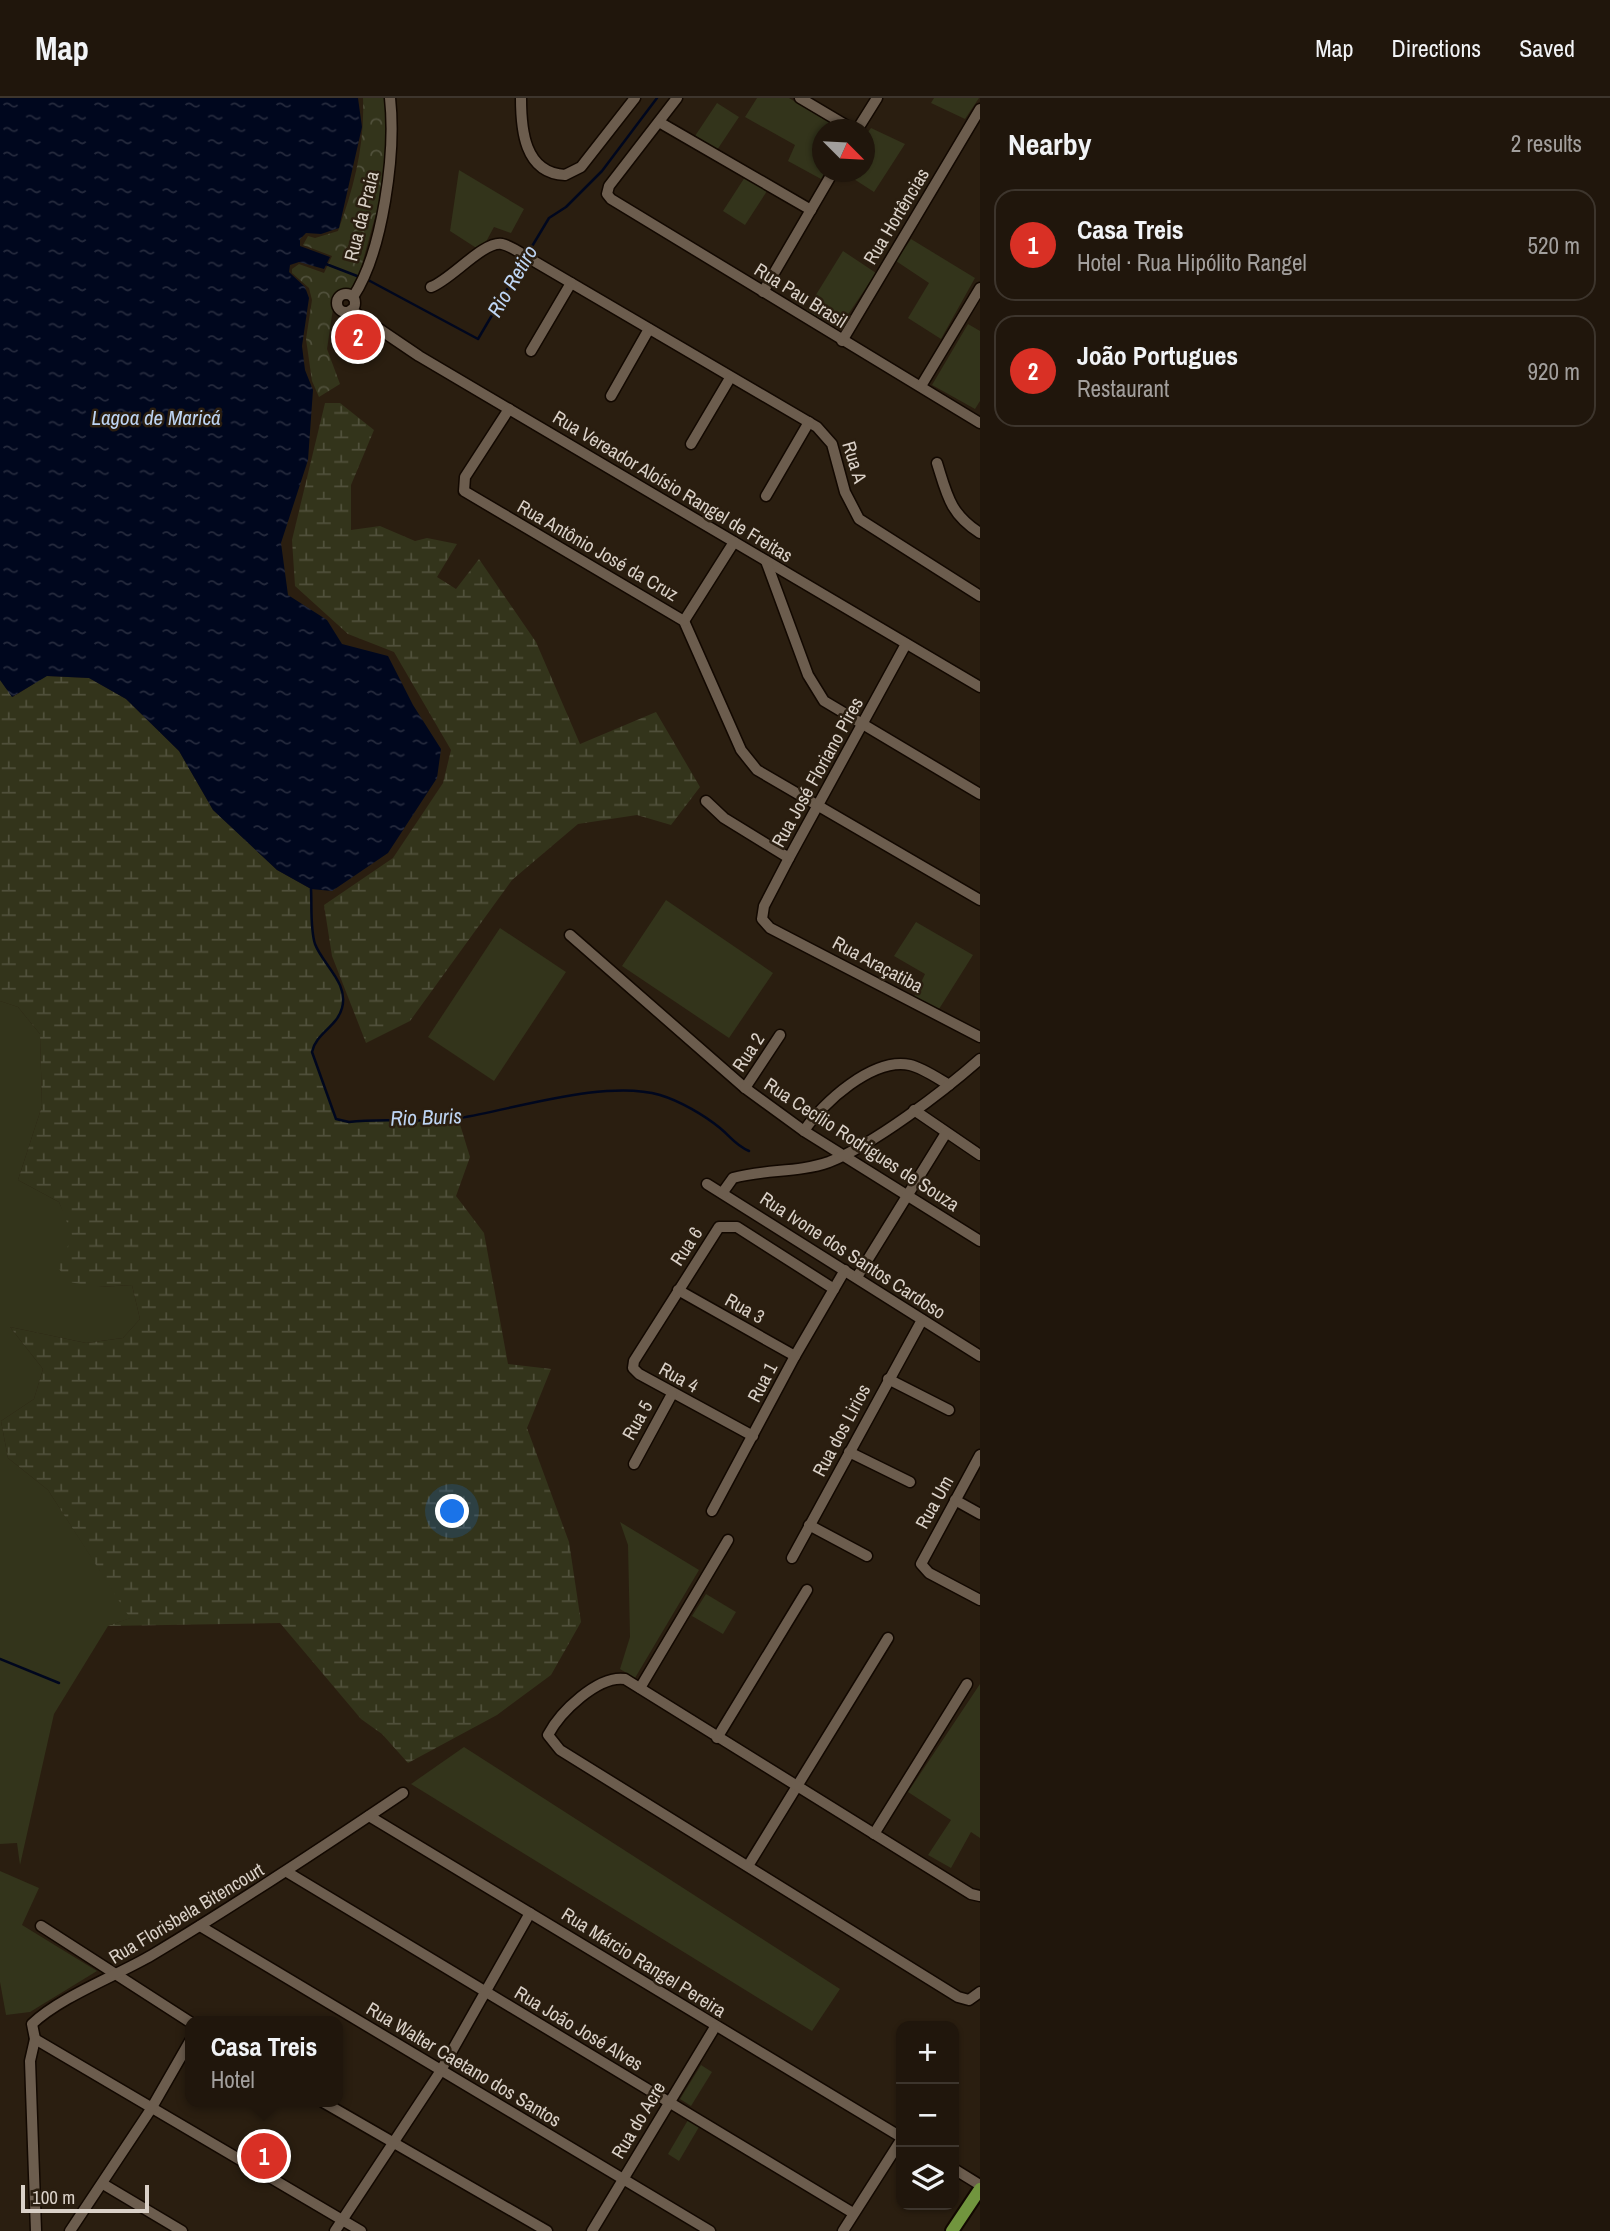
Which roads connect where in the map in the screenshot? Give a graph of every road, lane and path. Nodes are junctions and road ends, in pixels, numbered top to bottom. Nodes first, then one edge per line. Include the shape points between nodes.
1 (390, 98) edge
2 (521, 98) edge
3 (635, 98) edge
4 (677, 98) edge
5 (800, 98) edge
6 (877, 98) edge
7 (980, 109) edge
8 (836, 119) edge
9 (863, 119) edge
10 (659, 122) junction
11 (827, 182) edge
12 (811, 210) junction
13 (571, 283) junction
14 (431, 287) dead end
15 (980, 288) edge
16 (763, 292) junction
17 (353, 297) junction
18 (351, 310) junction
19 (649, 329) junction
20 (842, 341) junction
21 (531, 351) dead end
22 (730, 378) junction
23 (921, 386) junction
24 (611, 396) dead end
25 (509, 409) junction
26 (810, 422) junction
27 (980, 423) edge
28 (691, 444) dead end
29 (937, 463) dead end
30 (766, 496) dead end
31 (980, 533) edge
32 (734, 542) junction
33 (766, 561) junction
34 (980, 596) edge
35 (684, 621) junction
36 (906, 644) junction
37 (980, 687) edge
38 (863, 726) junction
39 (980, 794) edge
40 (706, 801) dead end
41 (819, 806) junction
42 (789, 858) junction
43 (980, 900) edge
44 (762, 919) joint
45 (570, 935) dead end
46 (780, 1035) dead end
47 (980, 1037) edge
48 (980, 1059) edge
49 (949, 1085) junction
50 (745, 1088) junction
51 (914, 1110) junction
52 (804, 1131) junction
53 (946, 1133) junction
54 (980, 1155) edge
55 (842, 1156) junction
56 (708, 1184) dead end
57 (723, 1192) junction
58 (906, 1196) junction
59 (980, 1241) edge
60 (845, 1270) junction
61 (857, 1277) junction
62 (834, 1289) junction
63 (678, 1290) junction
64 (922, 1320) junction
65 (980, 1342) edge
66 (977, 1354) edge
67 (795, 1356) junction
68 (888, 1379) junction
69 (672, 1394) junction
70 (948, 1410) dead end
71 (753, 1436) junction
72 (849, 1452) junction
73 (980, 1455) edge
74 (634, 1464) dead end
75 (910, 1482) dead end
76 (955, 1500) junction
77 (712, 1511) dead end
78 (980, 1514) edge
79 (809, 1525) junction
80 (728, 1541) dead end
81 (867, 1556) dead end
82 (792, 1558) dead end
83 (807, 1590) dead end
84 (980, 1600) edge
85 (888, 1638) dead end
86 (967, 1684) dead end
87 (640, 1688) junction
88 (717, 1738) junction
89 (796, 1786) junction
90 (403, 1793) dead end
91 (369, 1816) junction
92 (874, 1834) junction
93 (748, 1866) junction
94 (287, 1872) junction
95 (975, 1895) edge
96 (980, 1905) edge
97 (530, 1913) junction
98 (41, 1926) dead end
99 (200, 1926) junction
100 (118, 1975) junction
101 (485, 1992) junction
102 (980, 1992) edge
103 (185, 2018) edge
104 (715, 2027) junction
105 (35, 2039) junction
106 (185, 2051) edge
107 (440, 2072) junction
108 (668, 2103) junction
109 (331, 2107) edge
110 (151, 2109) junction
111 (896, 2136) edge
112 (394, 2144) junction
113 (896, 2147) edge
114 (959, 2172) edge
115 (623, 2178) junction
116 (103, 2184) junction
117 (980, 2187) edge
118 (853, 2213) junction
119 (343, 2220) junction
120 (36, 2231) edge
121 (70, 2231) edge
122 (182, 2231) edge
123 (335, 2231) edge
124 (361, 2231) edge
125 (547, 2231) edge
126 (593, 2231) edge
127 (710, 2231) edge
128 (843, 2231) edge
129 (952, 2231) edge

1 - 17 street, Rua da Praia via 391,170 365,272
2 - 3 street via 527,150 554,173 570,174 581,167
4 - 10 street
5 - 8 street
6 - 9 street
7 - 20 street, Rua Hortências
10 - 12 street
10 - 16 street, Rua Pau Brasil via 607,194
11 - 12 street
12 - 16 street
13 - 14 street, Rua A via 500,244
13 - 19 street, Rua A
13 - 21 street
15 - 23 street
16 - 20 street, Rua Pau Brasil
17 - 18 street
17 - 18 street via 344,294 338,300 342,311
18 - 25 street, Rua Vereador Aloísio Rangel de Freitas
19 - 22 street, Rua A
19 - 24 street
20 - 23 street, Rua Pau Brasil
22 - 26 street, Rua A
22 - 28 street
23 - 27 street, Rua Pau Brasil
25 - 32 street, Rua Vereador Aloísio Rangel de Freitas
25 - 35 street, Rua Antônio José da Cruz via 466,477 464,491
26 - 30 street
26 - 34 street, Rua A via 832,444 845,492 859,519
29 - 31 street via 957,516
32 - 33 street, Rua Vereador Aloísio Rangel de Freitas
32 - 35 street
33 - 36 street, Rua Vereador Aloísio Rangel de Freitas
33 - 38 street via 816,691
35 - 41 street, Rua Antônio José da Cruz via 748,761
36 - 37 street, Rua Vereador Aloísio Rangel de Freitas
36 - 38 street, Rua José Floriano Pires
38 - 39 street
38 - 41 street, Rua José Floriano Pires
40 - 42 street via 724,818
41 - 42 street, Rua José Floriano Pires
41 - 43 street, Rua Antônio José da Cruz
42 - 44 street, Rua José Floriano Pires
44 - 47 street, Rua Araçatiba via 771,928
45 - 50 street, Rua Cecílio Rodrigues de Souza
46 - 50 street, Rua 2
48 - 49 street
49 - 51 street
49 - 52 street via 911,1065 887,1068 841,1089
50 - 52 street, Rua Cecílio Rodrigues de Souza
51 - 53 street
51 - 55 street
52 - 55 street, Rua Cecílio Rodrigues de Souza
53 - 54 street
53 - 58 street
55 - 57 street via 809,1167 733,1178
55 - 58 street, Rua Cecílio Rodrigues de Souza
56 - 57 street, Rua Ivone dos Santos Cardoso
57 - 60 street, Rua Ivone dos Santos Cardoso
58 - 59 street, Rua Cecílio Rodrigues de Souza
58 - 61 street
60 - 61 street, Rua Ivone dos Santos Cardoso
60 - 62 street, Rua 1
61 - 64 street, Rua Ivone dos Santos Cardoso
62 - 63 street, Rua 6 via 737,1227 725,1224
62 - 67 street, Rua 1
63 - 67 street, Rua 3
63 - 69 street, Rua 4 via 633,1364 639,1374
64 - 66 street, Rua Ivone dos Santos Cardoso
64 - 68 street, Rua dos Lirios
65 - 66 street
67 - 71 street, Rua 1
68 - 70 street
68 - 72 street, Rua dos Lirios
69 - 71 street, Rua 4
69 - 74 street, Rua 5
71 - 77 street, Rua 1
72 - 75 street
72 - 79 street, Rua dos Lirios
73 - 76 street, Rua Um
76 - 78 street
76 - 84 street, Rua Um via 922,1567
79 - 81 street
79 - 82 street, Rua dos Lirios
80 - 87 street
83 - 88 street
85 - 89 street
86 - 92 street
87 - 88 street
87 - 93 street via 615,1678 591,1690 552,1726 548,1735 552,1743
88 - 89 street
89 - 92 street
89 - 93 street
90 - 91 street, Rua Florisbela Bitencourt
91 - 94 street, Rua Florisbela Bitencourt
91 - 97 street, Rua Márcio Rangel Pereira
92 - 95 street
93 - 102 street via 958,1997 969,2000
94 - 99 street, Rua Florisbela Bitencourt
94 - 101 street, Rua João José Alves
95 - 96 street
97 - 101 street
97 - 104 street, Rua Márcio Rangel Pereira
98 - 100 street
99 - 100 street, Rua Florisbela Bitencourt
99 - 107 street, Rua Walter Caetano dos Santos
100 - 103 street
100 - 105 street, Rua Florisbela Bitencourt via 45,2012 32,2024
101 - 107 street
101 - 108 street, Rua João José Alves
104 - 108 street, Rua do Acre
104 - 111 street, Rua Márcio Rangel Pereira
105 - 110 street
105 - 120 street via 30,2061
106 - 110 street
107 - 112 street
107 - 115 street, Rua Walter Caetano dos Santos
108 - 115 street, Rua do Acre
108 - 118 street, Rua João José Alves
109 - 112 street
110 - 116 street
110 - 119 street
112 - 119 street
112 - 125 street
113 - 118 street
114 - 117 street
115 - 126 street, Rua do Acre
115 - 127 street, Rua Walter Caetano dos Santos
116 - 121 street
116 - 122 street
117 - 129 main road
118 - 128 street
119 - 123 street
119 - 124 street

